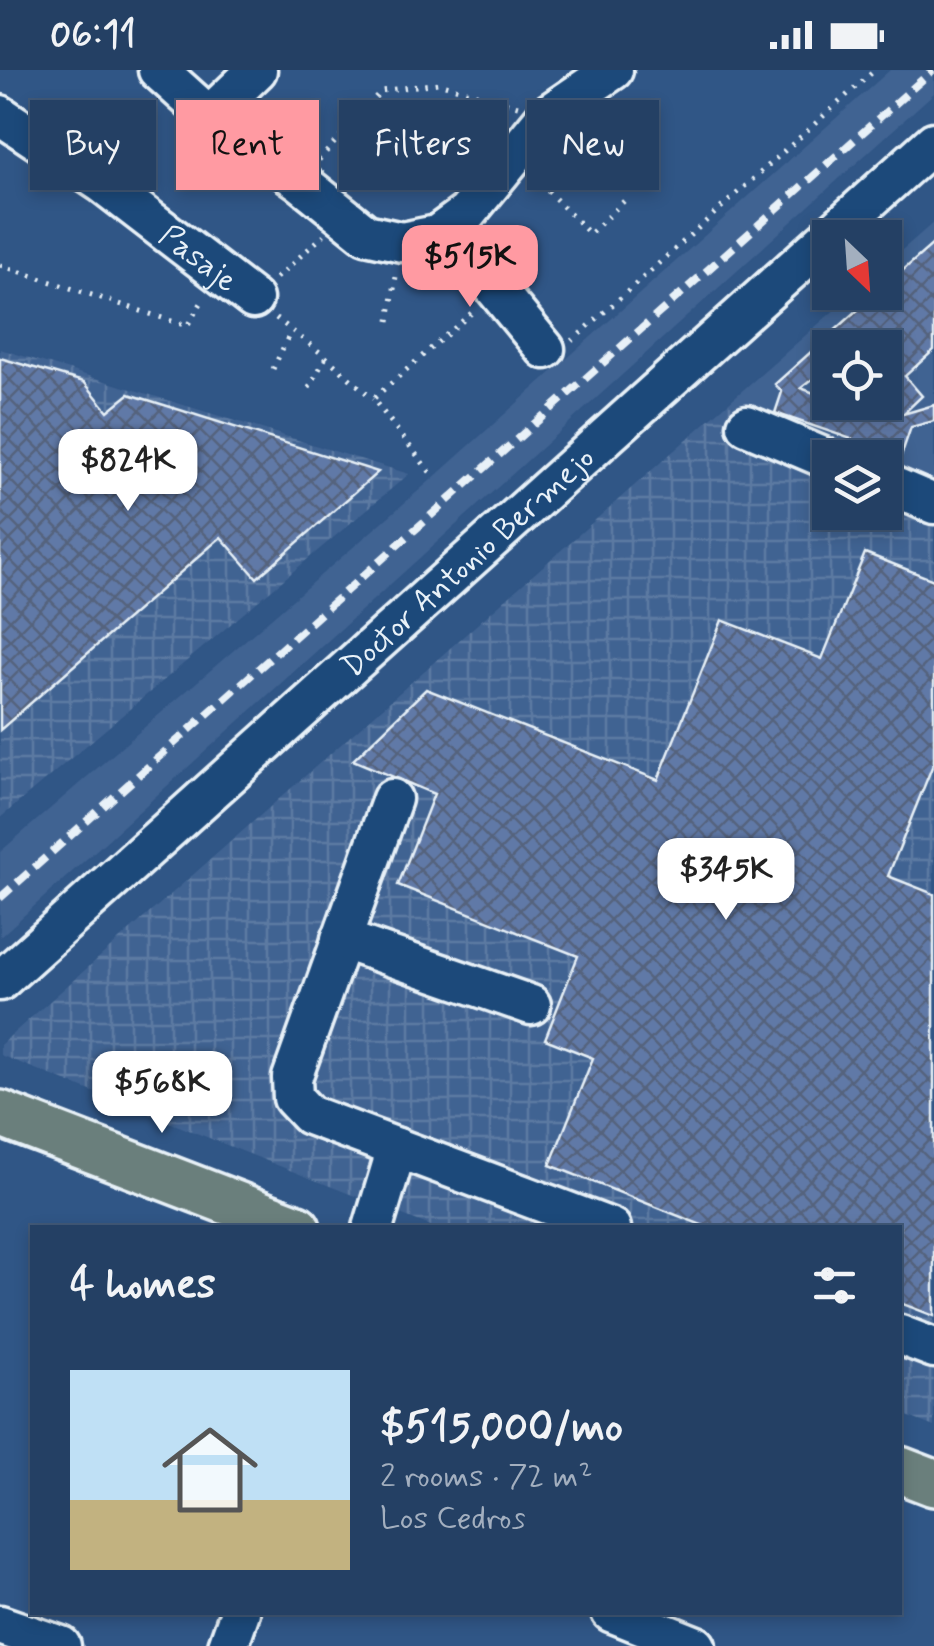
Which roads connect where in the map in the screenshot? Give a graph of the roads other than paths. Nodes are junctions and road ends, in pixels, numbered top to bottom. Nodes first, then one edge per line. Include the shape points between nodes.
1 (158, 70) edge
2 (258, 70) edge
3 (613, 70) edge
4 (191, 100) edge
5 (226, 100) edge
6 (0, 114) edge
7 (934, 142) edge
8 (311, 190) edge
9 (446, 229) junction
10 (253, 299) road end
11 (545, 349) road end
12 (747, 425) dead end
13 (812, 452) edge
14 (902, 490) edge
15 (934, 504) edge
16 (392, 799) dead end
17 (341, 939) junction
18 (0, 981) edge
19 (531, 1006) dead end
20 (0, 1114) edge
21 (397, 1148) junction
22 (289, 1225) edge
23 (374, 1225) edge
24 (603, 1225) edge
25 (902, 1336) edge
26 (934, 1348) edge
27 (902, 1471) edge
28 (934, 1483) edge
29 (239, 1615) edge
30 (618, 1615) edge
31 (0, 1624) edge
32 (61, 1646) edge
33 (228, 1646) edge
34 (696, 1646) edge

1 - 4 street
2 - 5 street
3 - 9 street via 547,115 467,214
6 - 10 street, Pasaje
7 - 18 street, Doctor Antonio Bermejo
8 - 9 street via 366,234 402,242
9 - 11 street
12 - 13 street
14 - 15 street
16 - 17 street
17 - 19 street
17 - 21 street via 292,1078 293,1098 309,1115
20 - 22 main road
21 - 23 street
21 - 24 street
25 - 26 street
27 - 28 main road
29 - 33 street
30 - 34 street
31 - 32 street

